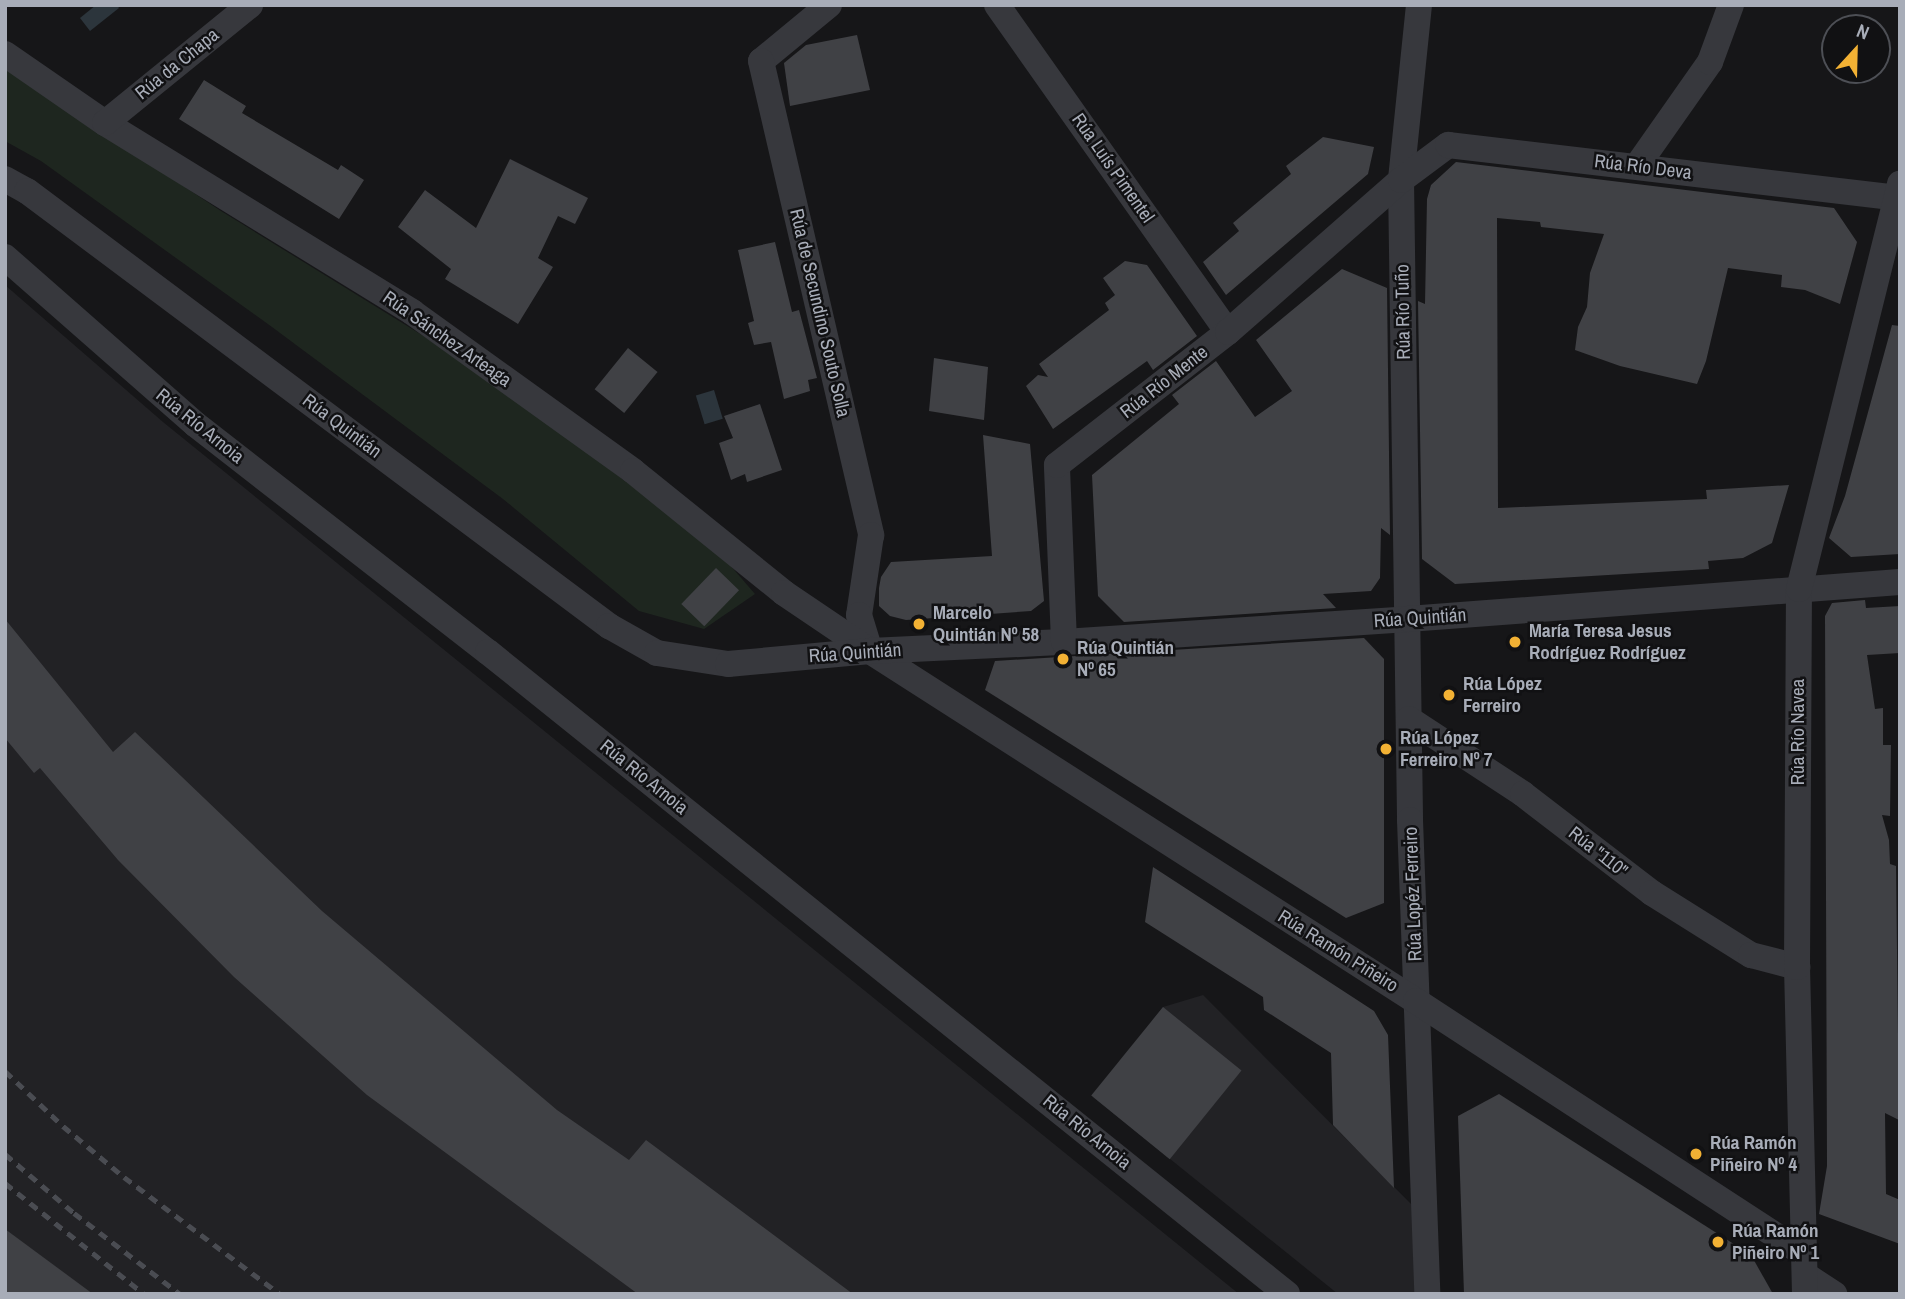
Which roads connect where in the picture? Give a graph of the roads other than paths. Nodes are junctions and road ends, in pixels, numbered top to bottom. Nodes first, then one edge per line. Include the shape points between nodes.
1 (250, 5) edge
2 (829, 5) edge
3 (997, 5) edge
4 (1419, 5) edge
5 (1731, 5) edge
6 (5, 54) edge
7 (105, 123) junction
8 (1637, 166) junction
9 (5, 179) edge
10 (1401, 180) junction
11 (1898, 190) edge
12 (5, 257) edge
13 (1228, 332) junction
14 (1900, 582) edge
15 (1799, 589) junction
16 (1408, 619) junction
17 (1064, 642) junction
18 (870, 651) junction
19 (1409, 719) junction
20 (1797, 967) junction
21 (1416, 1001) junction
22 (1804, 1274) edge
23 (1287, 1294) edge
24 (1427, 1294) edge
25 (1834, 1294) edge

1 - 7 street, Rúa da Chapa
2 - 18 street, Rúa de Secundino Souto Solla via 761,61 871,534 859,615
3 - 13 street, Rúa Luís Pimentel
4 - 10 street, Rúa Río Tuño
5 - 8 street via 1710,62
6 - 7 street, Rúa Sánchez Arteaga
7 - 18 street, Rúa Sánchez Arteaga via 412,312 633,471 784,593
8 - 10 street, Rúa Río Deva via 1448,145
8 - 11 street, Rúa Río Deva
9 - 18 street, Rúa Quintián via 609,626 657,653 728,664
10 - 13 street, Rúa Río Mente
10 - 16 street, Rúa Río Tuño
11 - 15 street, Rúa Río Navea
12 - 23 street, Rúa Río Arnoia via 195,424
13 - 17 street, Rúa Río Mente via 1058,465
14 - 15 street, Rúa Quintián
15 - 16 street, Rúa Quintián
15 - 20 street, Rúa Río Navea
16 - 17 street, Rúa Quintián
16 - 19 street, Rúa Lopéz Ferreiro
17 - 18 street, Rúa Quintián
18 - 21 street, Rúa Ramón Piñeiro
19 - 20 street, Rúa "110" via 1523,794 1652,893 1751,955
19 - 21 street, Rúa Lopéz Ferreiro
20 - 22 street, Rúa Río Navea
21 - 22 street, Rúa Ramón Piñeiro
21 - 24 street, Rúa Lopéz Ferreiro
22 - 25 street, Rúa Ramón Piñeiro

